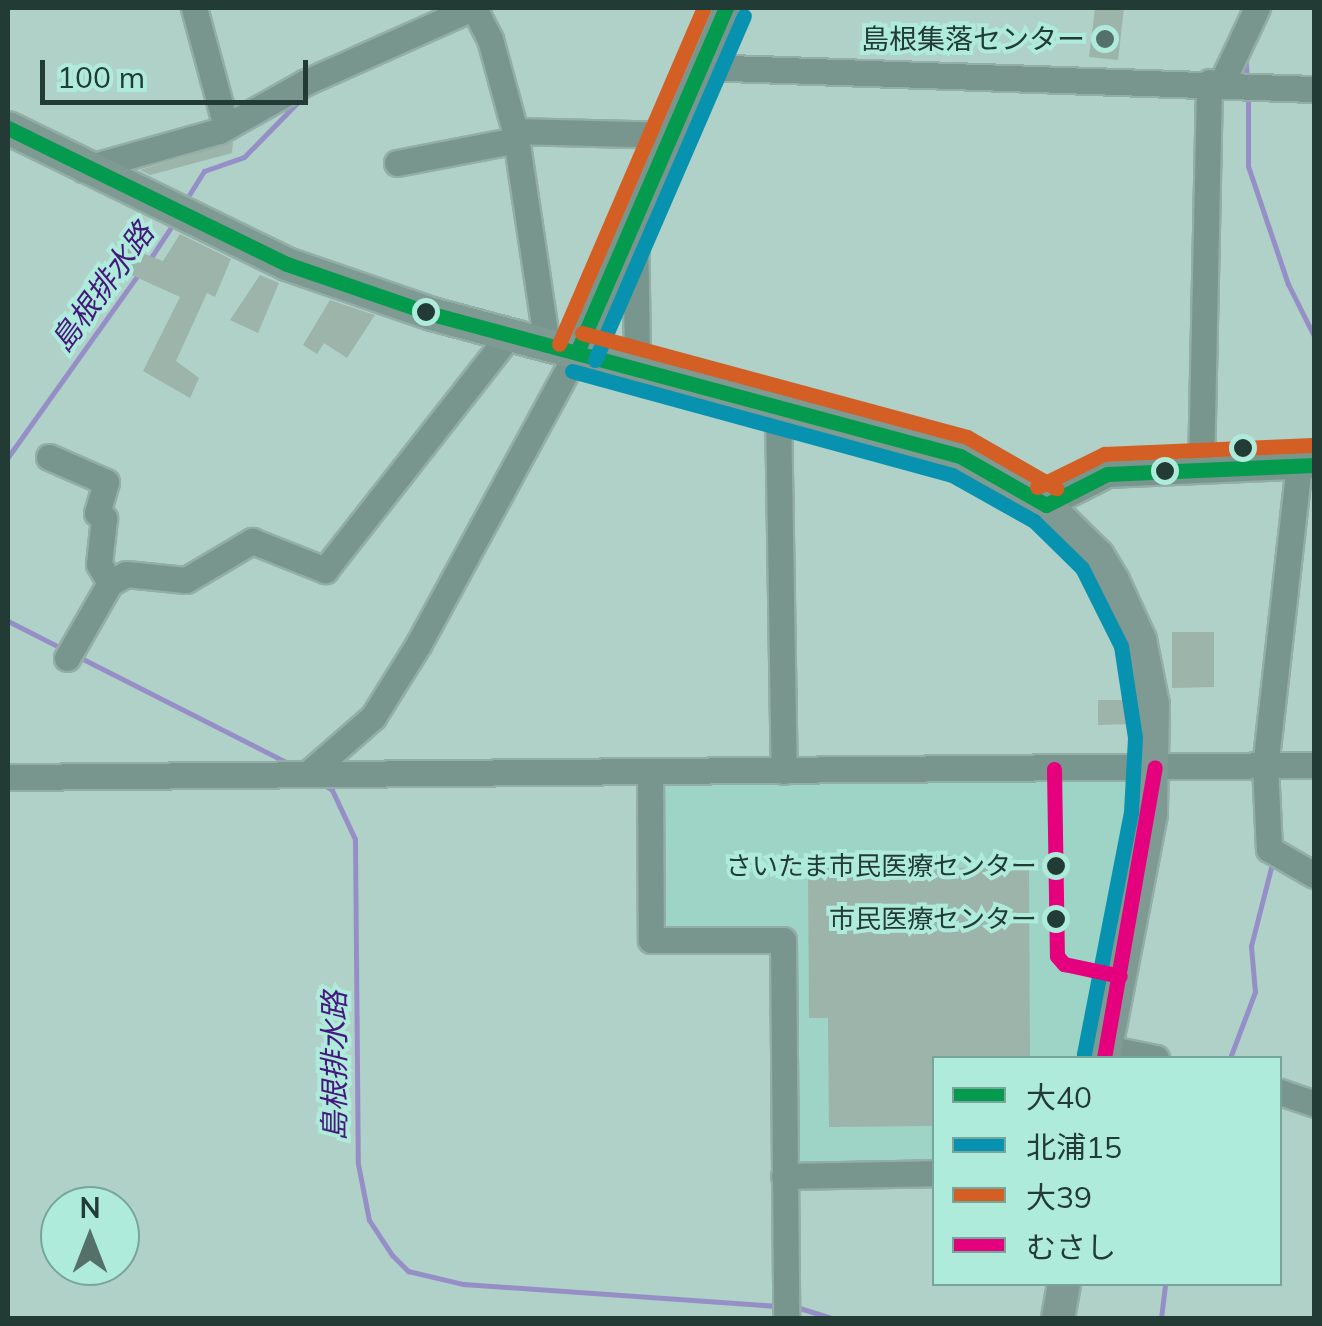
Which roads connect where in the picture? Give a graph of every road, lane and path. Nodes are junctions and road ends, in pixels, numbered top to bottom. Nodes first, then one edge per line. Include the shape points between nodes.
1 (194, 8) edge
2 (726, 8) edge
3 (476, 12) edge
4 (1250, 14) edge
5 (701, 66) junction
6 (1215, 83) junction
7 (1314, 89) edge
8 (226, 127) junction
9 (8, 128) edge
10 (516, 136) junction
11 (671, 136) junction
12 (397, 164) dead end
13 (83, 169) junction
14 (635, 218) junction
15 (509, 336) junction
16 (562, 348) junction
17 (637, 369) junction
18 (778, 407) junction
19 (48, 457) dead end
20 (1308, 464) edge
21 (1202, 468) junction
22 (1046, 505) junction
23 (110, 584) junction
24 (68, 658) dead end
25 (1265, 765) junction
26 (1314, 766) edge
27 (1155, 767) junction
28 (650, 771) junction
29 (784, 771) junction
30 (310, 772) junction
31 (8, 777) edge
32 (1314, 874) edge
33 (1105, 1053) edge
34 (1136, 1056) edge
35 (1282, 1093) edge
36 (1314, 1104) edge
37 (932, 1174) edge
38 (784, 1176) junction
39 (1064, 1286) edge
40 (786, 1318) edge
41 (1058, 1318) edge

1 - 8 street
2 - 5 street
3 - 8 street via 306,82
3 - 10 street
4 - 6 street
5 - 6 street
5 - 11 street
6 - 7 street
6 - 21 street
8 - 13 street
9 - 13 main road
10 - 11 street
10 - 12 street
10 - 16 street
11 - 14 street
13 - 15 main road via 287,264
14 - 16 street
14 - 17 street
15 - 16 main road
15 - 23 street via 325,570 252,542 186,580 126,574
16 - 17 main road
16 - 30 street via 373,717
17 - 18 main road
18 - 22 main road via 960,456
18 - 29 street
19 - 23 street via 106,482 96,514 104,518 100,564
20 - 21 street
20 - 25 street
21 - 22 street via 1107,474
22 - 27 main road via 1098,556 1126,605 1149,674
23 - 24 street
25 - 26 street
25 - 27 street
25 - 32 street via 1269,849
27 - 29 street
27 - 33 main road
28 - 29 street
28 - 30 street
28 - 38 street via 651,940 783,940
30 - 31 street
33 - 34 street
35 - 36 street
37 - 38 street
38 - 40 street
39 - 41 main road

